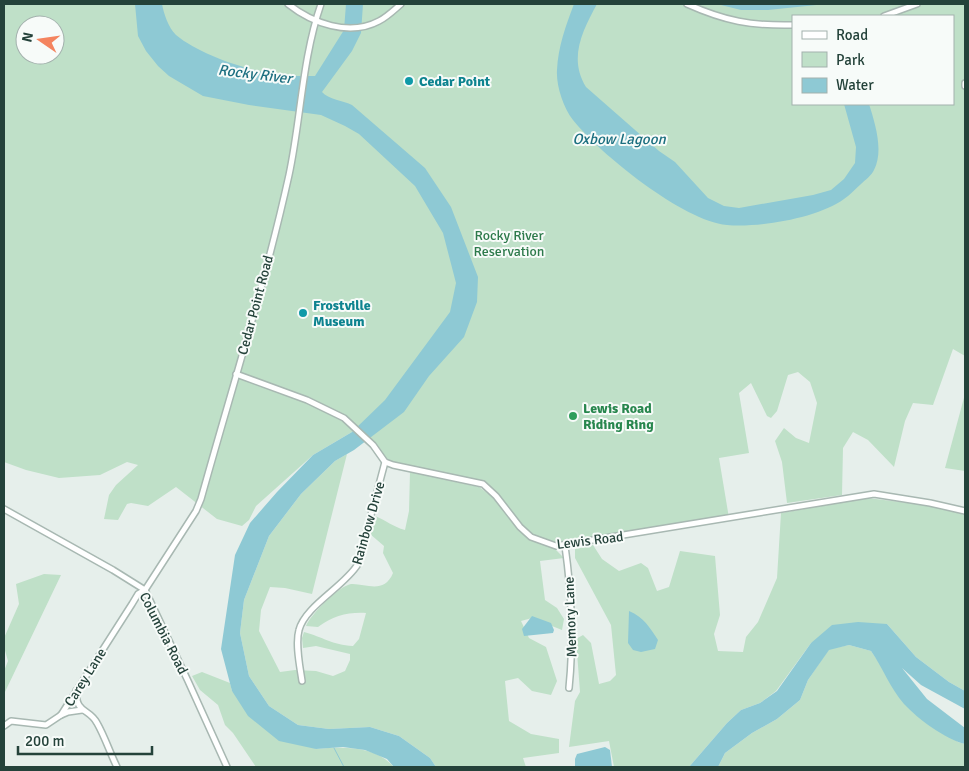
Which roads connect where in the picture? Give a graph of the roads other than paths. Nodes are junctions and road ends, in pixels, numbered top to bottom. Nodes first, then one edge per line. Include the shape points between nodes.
1 (288, 4) edge
2 (321, 4) edge
3 (401, 4) edge
4 (687, 4) edge
5 (917, 4) edge
6 (887, 15) edge
7 (316, 20) junction
8 (792, 25) edge
9 (236, 374) junction
10 (385, 462) junction
11 (4, 509) edge
12 (965, 511) edge
13 (565, 546) junction
14 (144, 590) junction
15 (302, 681) dead end
16 (569, 688) dead end
17 (76, 691) junction
18 (82, 710) junction
19 (61, 715) junction
20 (4, 726) edge
21 (117, 767) edge
22 (227, 767) edge

1 - 7 street
2 - 7 street, Cedar Point Road
3 - 7 street via 379,21 363,27 343,28
4 - 8 street via 746,24
5 - 6 street
7 - 9 street, Cedar Point Road via 289,175
9 - 10 street via 307,400 344,418
9 - 14 street, Cedar Point Road via 196,510
10 - 13 street, Lewis Road via 483,484 531,537 543,543
10 - 15 street, Rainbow Drive via 358,564 315,607 298,631
11 - 14 street, Columbia Road
12 - 13 street, Lewis Road via 874,494
13 - 16 street, Memory Lane via 572,593
14 - 17 street, Carey Lane via 138,594
14 - 22 street, Columbia Road
17 - 18 street
17 - 19 street, Carey Lane
18 - 19 street
18 - 21 street via 96,720
19 - 20 street, Carey Lane via 46,725 11,721

